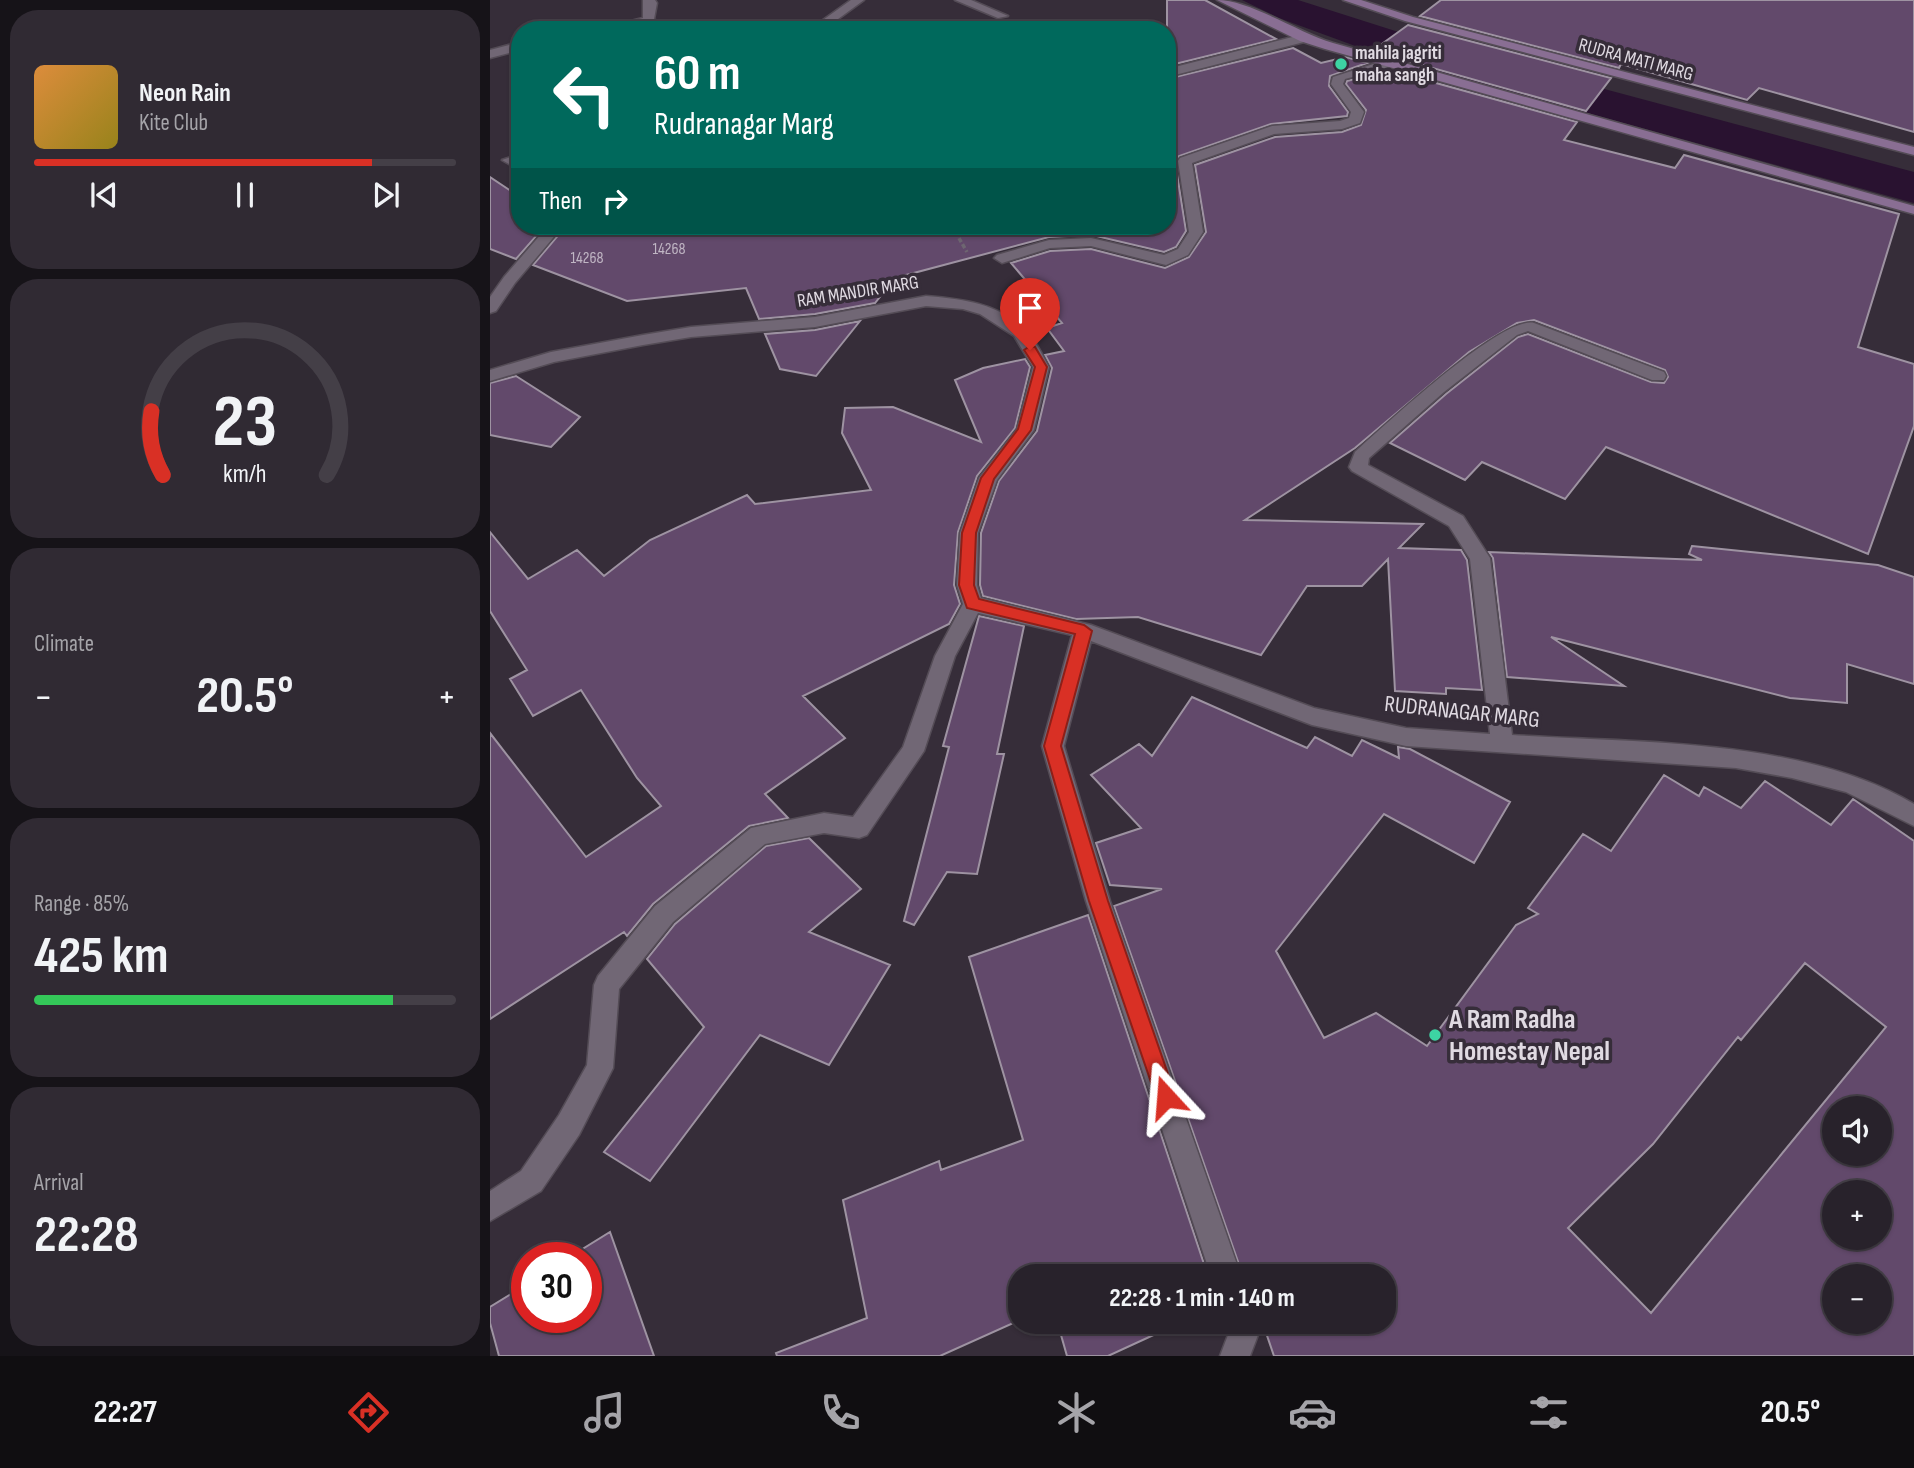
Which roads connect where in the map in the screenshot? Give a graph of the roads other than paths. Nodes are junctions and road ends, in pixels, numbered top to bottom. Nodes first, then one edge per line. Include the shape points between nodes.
1 (649, 0) edge
2 (858, 0) edge
3 (961, 0) edge
4 (1223, 0) edge
5 (1349, 0) edge
6 (1002, 16) dead end
7 (648, 20) joint
8 (643, 21) edge
9 (827, 21) edge
10 (1304, 38) junction
11 (511, 48) edge
12 (490, 54) edge
13 (1389, 63) junction
14 (1176, 72) edge
15 (1914, 151) edge
16 (1914, 210) edge
17 (548, 235) edge
18 (1002, 258) dead end
19 (490, 309) edge
20 (490, 376) edge
21 (1658, 376) dead end
22 (973, 604) junction
23 (1084, 631) junction
24 (1502, 744) junction
25 (1914, 816) edge
26 (490, 1207) edge
27 (1222, 1264) edge
28 (1243, 1334) edge
29 (1235, 1356) edge

1 - 7 street
2 - 9 street
3 - 6 street
4 - 10 street
5 - 15 street, RUDRA MATI MARG
7 - 8 street
10 - 13 street
10 - 14 street
11 - 12 street
13 - 16 street
13 - 18 street via 1339,78 1339,88 1358,112 1355,120 1272,130 1185,161 1196,232 1183,252 1166,260 1091,242 1049,244
17 - 19 street
20 - 22 street, RAM MANDIR MARG via 551,358 643,340 815,322 926,301 986,311 1020,333 1041,367 1025,430 988,478 969,533 967,585
21 - 24 street via 1528,326 1511,332 1438,388 1361,456 1358,467 1456,521 1480,558
22 - 23 street, RUDRANAGAR MARG
22 - 26 street via 945,656 913,751 859,828 824,823 759,835 664,914 607,985 600,1068 569,1125 531,1181
23 - 24 street, RUDRANAGAR MARG via 1312,716 1406,737
23 - 27 street via 1053,746 1098,901
24 - 25 street, RUDRANAGAR MARG via 1736,759 1850,784
28 - 29 street

